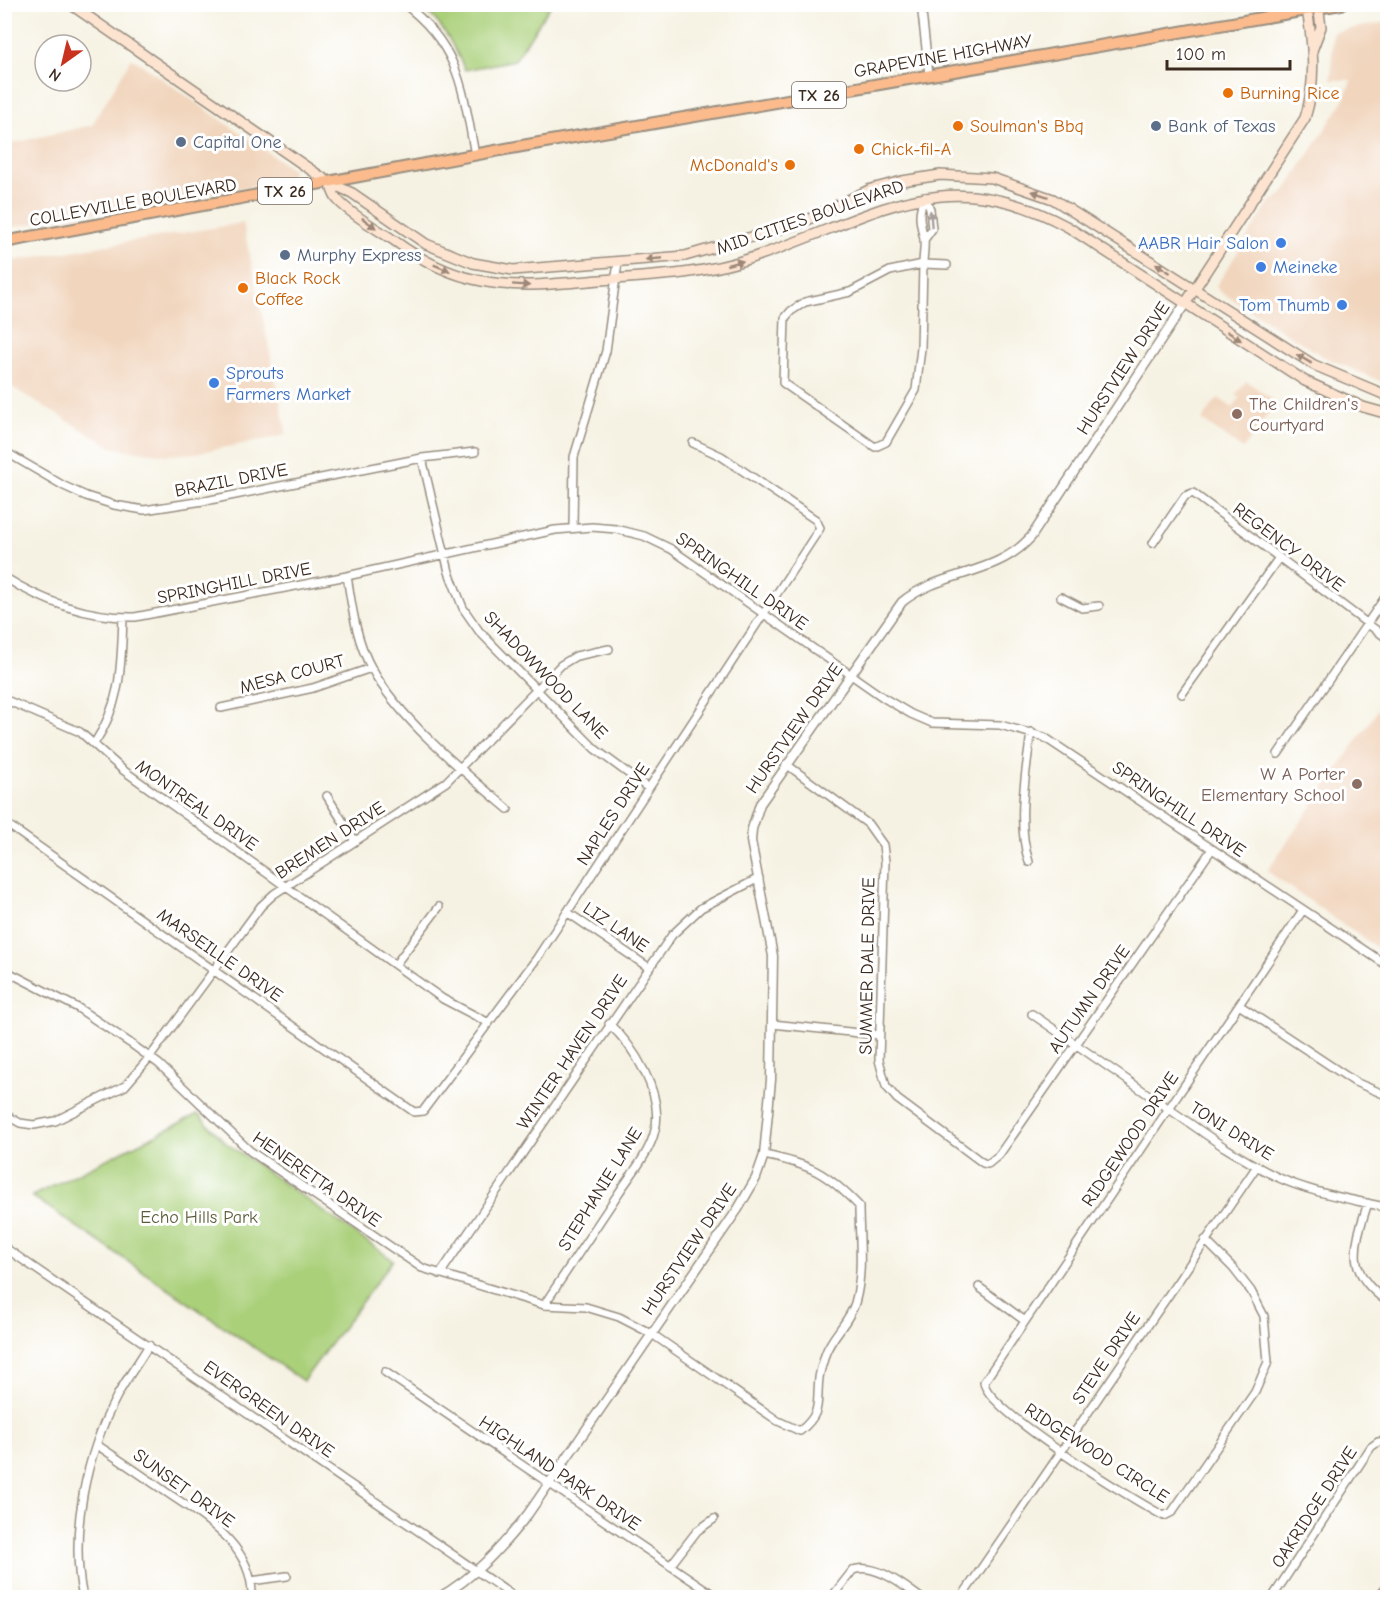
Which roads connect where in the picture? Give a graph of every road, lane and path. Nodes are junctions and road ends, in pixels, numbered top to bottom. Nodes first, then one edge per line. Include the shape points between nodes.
1 (70, 4) edge
2 (404, 4) edge
3 (921, 4) edge
4 (1341, 4) edge
5 (1318, 6) edge
6 (1306, 8) edge
7 (1313, 48) junction
8 (929, 75) junction
9 (551, 142) joint
10 (475, 155) junction
11 (920, 177) junction
12 (330, 183) junction
13 (925, 197) junction
14 (1092, 222) junction
15 (1083, 236) junction
16 (924, 240) junction
17 (4, 242) edge
18 (618, 262) junction
19 (923, 264) junction
20 (947, 265) dead end
21 (617, 279) junction
22 (1195, 289) junction
23 (1185, 304) junction
24 (1343, 380) junction
25 (1335, 396) junction
26 (1388, 396) edge
27 (1388, 414) edge
28 (693, 443) dead end
29 (4, 451) edge
30 (475, 452) dead end
31 (422, 458) junction
32 (573, 528) junction
33 (1153, 543) dead end
34 (445, 555) junction
35 (1278, 559) junction
36 (347, 576) junction
37 (4, 577) edge
38 (1388, 593) edge
39 (1061, 597) dead end
40 (1099, 606) dead end
41 (764, 614) junction
42 (123, 617) junction
43 (1367, 623) junction
44 (1388, 639) edge
45 (609, 649) dead end
46 (371, 668) junction
47 (851, 675) junction
48 (536, 690) junction
49 (1182, 694) dead end
50 (4, 699) edge
51 (221, 708) dead end
52 (1031, 732) junction
53 (94, 744) junction
54 (1278, 754) dead end
55 (786, 764) junction
56 (460, 768) junction
57 (648, 788) junction
58 (327, 796) dead end
59 (508, 809) dead end
60 (4, 822) edge
61 (354, 841) junction
62 (1212, 849) junction
63 (1029, 862) dead end
64 (759, 878) junction
65 (285, 886) junction
66 (440, 907) dead end
67 (1303, 910) junction
68 (567, 912) junction
69 (395, 965) junction
70 (1388, 966) edge
71 (648, 968) junction
72 (215, 969) junction
73 (4, 970) edge
74 (1239, 1005) junction
75 (1032, 1014) dead end
76 (489, 1023) junction
77 (609, 1024) junction
78 (772, 1024) junction
79 (879, 1035) junction
80 (1076, 1044) junction
81 (150, 1057) junction
82 (1388, 1096) edge
83 (1169, 1108) junction
84 (418, 1113) joint
85 (4, 1114) edge
86 (764, 1155) junction
87 (988, 1164) joint
88 (1257, 1166) junction
89 (1368, 1203) junction
90 (1388, 1208) edge
91 (1205, 1240) junction
92 (4, 1247) edge
93 (440, 1274) junction
94 (979, 1287) dead end
95 (1388, 1302) edge
96 (544, 1305) junction
97 (1025, 1320) junction
98 (652, 1334) junction
99 (149, 1345) junction
100 (385, 1372) dead end
101 (984, 1385) joint
102 (1388, 1441) edge
103 (97, 1445) junction
104 (1060, 1451) junction
105 (548, 1484) junction
106 (714, 1520) dead end
107 (670, 1566) junction
108 (477, 1571) junction
109 (287, 1576) dead end
110 (251, 1581) junction
111 (1388, 1586) edge
112 (83, 1598) edge
113 (252, 1598) edge
114 (438, 1598) edge
115 (516, 1598) edge
116 (718, 1598) edge
117 (831, 1598) edge
118 (921, 1598) edge
119 (961, 1598) edge
120 (1272, 1598) edge
121 (1380, 1598) edge

1 - 12 main road
2 - 10 street via 431,27 457,69
3 - 8 street
4 - 5 main road, GRAPEVINE HIGHWAY / TX 26
5 - 6 main road, GRAPEVINE HIGHWAY / TX 26
5 - 7 main road, HURSTVIEW DRIVE via 1321,27
6 - 7 main road, HURSTVIEW DRIVE
6 - 8 main road, GRAPEVINE HIGHWAY / TX 26
7 - 22 main road, HURSTVIEW DRIVE via 1305,118
8 - 9 main road, GRAPEVINE HIGHWAY / TX 26
9 - 10 main road, COLLEYVILLE BOULEVARD / TX 26
10 - 12 main road, COLLEYVILLE BOULEVARD / TX 26
11 - 13 main road
14 -> 11 main road, MID CITIES BOULEVARD via 1053,199 992,178 957,174
11 -> 18 main road, MID CITIES BOULEVARD via 871,189 801,223 714,249 686,256
12 - 17 main road, COLLEYVILLE BOULEVARD / TX 26
12 - 18 main road, MID CITIES BOULEVARD via 352,193 426,244 473,263 513,270
12 -> 21 main road, MID CITIES BOULEVARD via 337,199 404,248 445,270 482,281 528,286
13 - 15 main road, MID CITIES BOULEVARD via 946,195 1016,204
13 - 16 street via 919,210
16 -> 13 street via 932,229
21 -> 13 main road, MID CITIES BOULEVARD via 687,274 746,260 879,208
14 - 15 main road
22 -> 14 main road, MID CITIES BOULEVARD
15 - 23 main road, MID CITIES BOULEVARD
16 - 19 street
18 - 21 street
19 - 19 street via 916,390 886,442 875,447 783,383 785,318 804,302 850,292 890,271
19 - 20 street
21 - 32 street via 606,351 574,457
22 - 23 main road, HURSTVIEW DRIVE
24 -> 22 main road, MID CITIES BOULEVARD
23 -> 25 main road, MID CITIES BOULEVARD
23 - 47 street, HURSTVIEW DRIVE via 1026,543 992,565 916,591 896,609
24 - 25 main road
24 - 26 main road, MID CITIES BOULEVARD
25 - 27 main road, MID CITIES BOULEVARD
28 - 41 street, NAPLES DRIVE via 721,456 819,523 819,531
29 - 31 street, BRAZIL DRIVE via 86,496 144,510
30 - 31 street, BRAZIL DRIVE
31 - 34 street, SHADOWWOOD LANE
32 - 34 street, SPRINGHILL DRIVE
32 - 41 street, SPRINGHILL DRIVE via 616,529 659,542
33 - 35 street, REGENCY DRIVE via 1185,496 1193,493
34 - 36 street, SPRINGHILL DRIVE
34 - 48 street, SHADOWWOOD LANE via 463,608 479,631
35 - 43 street, REGENCY DRIVE
35 - 49 street
36 - 42 street, SPRINGHILL DRIVE
36 - 46 street via 358,631
37 - 42 street, SPRINGHILL DRIVE via 56,604
38 - 43 street
39 - 40 street via 1082,608
41 - 47 street, SPRINGHILL DRIVE
41 - 57 street, NAPLES DRIVE
42 - 53 street via 120,682 108,724
43 - 44 street, REGENCY DRIVE
43 - 54 street
45 - 48 street, BREMEN DRIVE via 576,656
46 - 51 street, MESA COURT via 313,688
46 - 56 street via 405,712
47 - 52 street, SPRINGHILL DRIVE via 932,723 1000,725
47 - 55 street, HURSTVIEW DRIVE
48 - 56 street, BREMEN DRIVE
48 - 57 street, SHADOWWOOD LANE via 596,748
50 - 53 street, MONTREAL DRIVE via 65,723
52 - 62 street, SPRINGHILL DRIVE via 1059,746
52 - 63 street via 1022,828
53 - 65 street, MONTREAL DRIVE via 123,770
55 - 64 street, HURSTVIEW DRIVE via 760,804 752,829
55 - 79 street, SUMMER DALE DRIVE via 868,824 882,845 885,873
56 - 59 street
56 - 61 street, BREMEN DRIVE via 428,796
57 - 68 street, NAPLES DRIVE
58 - 61 street
60 - 72 street, MARSEILLE DRIVE
61 - 65 street, BREMEN DRIVE
62 - 67 street, SPRINGHILL DRIVE
62 - 80 street, AUTUMN DRIVE
64 - 71 street, WINTER HAVEN DRIVE via 728,892 686,920
64 - 78 street, HURSTVIEW DRIVE via 773,956
65 - 69 street, MONTREAL DRIVE
65 - 72 street, BREMEN DRIVE via 261,906
66 - 69 street
67 - 70 street, SPRINGHILL DRIVE
67 - 74 street, RIDGEWOOD DRIVE
68 - 71 street, LIZ LANE
68 - 76 street, NAPLES DRIVE
69 - 76 street, MONTREAL DRIVE via 443,999
71 - 77 street, WINTER HAVEN DRIVE
72 - 81 street, BREMEN DRIVE
72 - 84 street, MARSEILLE DRIVE
73 - 81 street, HENERETTA DRIVE via 78,1008
74 - 82 street via 1338,1072
74 - 83 street, RIDGEWOOD DRIVE
75 - 80 street, TONI DRIVE
76 - 84 street, NAPLES DRIVE via 428,1107
77 - 93 street, WINTER HAVEN DRIVE
77 - 96 street, STEPHANIE LANE via 643,1067 655,1106 655,1130 640,1162
78 - 79 street
78 - 86 street, HURSTVIEW DRIVE
79 - 87 street, SUMMER DALE DRIVE via 879,1060 891,1093 965,1151
80 - 83 street, TONI DRIVE
80 - 87 street, AUTUMN DRIVE via 999,1155
81 - 85 street, BREMEN DRIVE via 125,1086 55,1121 20,1124
81 - 93 street, HENERETTA DRIVE via 250,1151 394,1252
83 - 88 street, TONI DRIVE
83 - 97 street, RIDGEWOOD DRIVE
86 - 98 street, HURSTVIEW DRIVE via 738,1209
86 - 98 street, HENERETTA DRIVE via 803,1163 840,1186 858,1206 860,1263 856,1302 847,1323 827,1349 819,1378 819,1404 812,1421 800,1431 778,1420
88 - 89 street, TONI DRIVE via 1278,1178
88 - 91 street, STEVE DRIVE
89 - 90 street, TONI DRIVE
89 - 95 street via 1356,1239 1356,1263 1362,1279
91 - 104 street, STEVE DRIVE
91 - 104 street, RIDGEWOOD CIRCLE via 1251,1291 1267,1325 1268,1362 1236,1419 1167,1516
92 - 99 street, EVERGREEN DRIVE
93 - 96 street, HENERETTA DRIVE
94 - 97 street
96 - 98 street, HENERETTA DRIVE via 586,1307 619,1317
97 - 101 street, RIDGEWOOD DRIVE
98 - 105 street, HURSTVIEW DRIVE
99 - 103 street via 117,1396
99 - 108 street, EVERGREEN DRIVE
100 - 105 street, HIGHLAND PARK DRIVE
101 - 104 street, RIDGEWOOD CIRCLE via 999,1407
102 - 120 street, OAKRIDGE DRIVE via 1371,1447
103 - 110 street, SUNSET DRIVE via 213,1524 230,1540
103 - 112 street via 83,1495 79,1566
104 - 119 street, STEVE DRIVE
105 - 107 street, HIGHLAND PARK DRIVE
105 - 108 street, HURSTVIEW DRIVE via 500,1550
106 - 107 street via 692,1535
107 - 116 street, HIGHLAND PARK DRIVE
108 - 114 street, HURSTVIEW DRIVE
108 - 115 street, EVERGREEN DRIVE
109 - 110 street
110 - 113 street, SUNSET DRIVE
111 - 121 main road
117 - 118 street via 859,1568 884,1574

